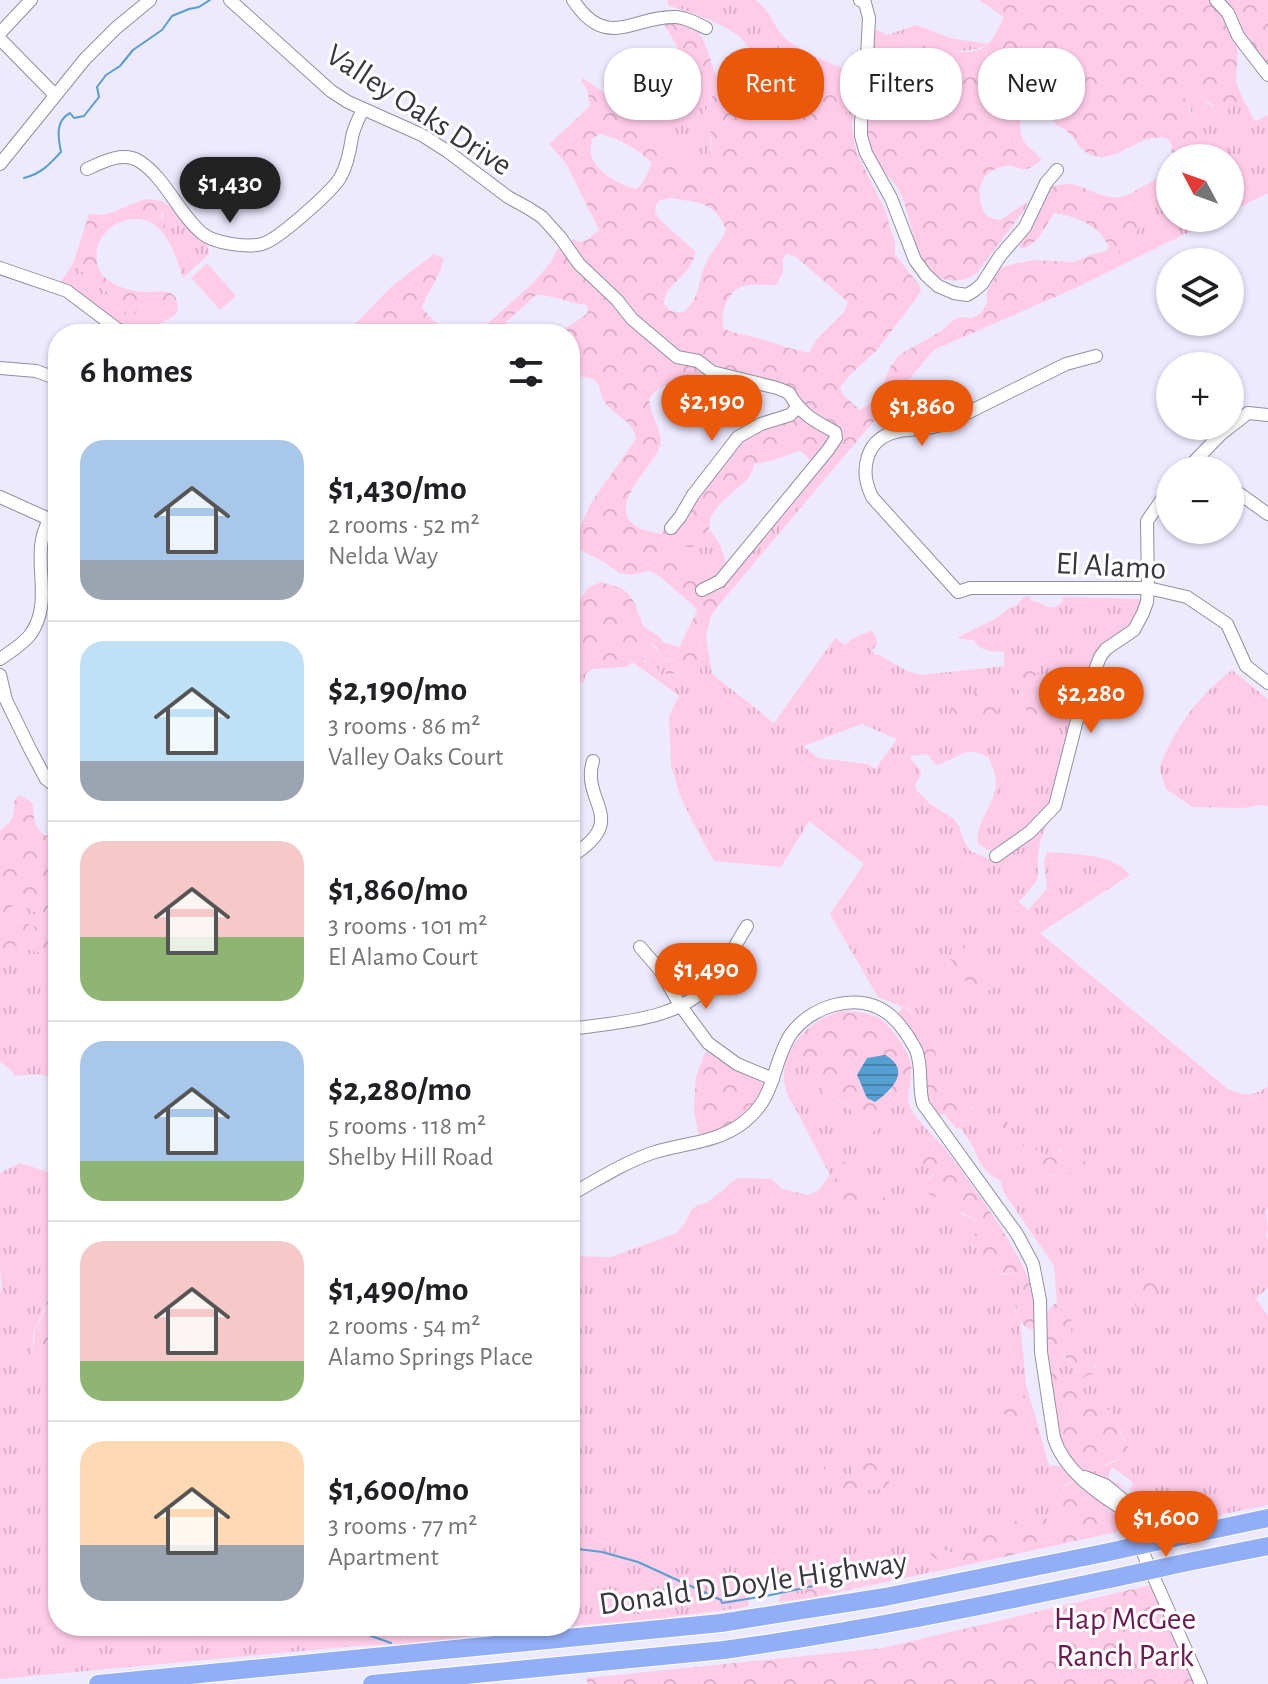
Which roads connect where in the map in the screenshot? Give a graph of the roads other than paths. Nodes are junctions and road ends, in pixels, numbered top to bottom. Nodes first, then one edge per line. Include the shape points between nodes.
1 (31, 0) edge
2 (150, 0) edge
3 (230, 0) edge
4 (573, 0) edge
5 (860, 0) edge
6 (1216, 0) edge
7 (706, 28) dead end
8 (0, 36) edge
9 (1268, 75) edge
10 (55, 95) junction
11 (363, 109) junction
12 (0, 164) edge
13 (87, 169) dead end
14 (1057, 170) dead end
15 (0, 268) edge
16 (111, 324) edge
17 (1096, 356) dead end
18 (0, 368) edge
19 (48, 375) edge
20 (797, 408) junction
21 (1268, 415) edge
22 (1200, 456) edge
23 (0, 497) edge
24 (1244, 497) edge
25 (1156, 508) edge
26 (48, 512) edge
27 (1268, 514) edge
28 (48, 526) edge
29 (671, 528) dead end
30 (1148, 588) junction
31 (702, 590) dead end
32 (0, 659) edge
33 (0, 675) edge
34 (1268, 683) edge
35 (593, 761) dead end
36 (48, 780) edge
37 (580, 850) edge
38 (996, 856) dead end
39 (747, 926) dead end
40 (640, 947) dead end
41 (680, 1005) junction
42 (580, 1028) edge
43 (773, 1079) junction
44 (580, 1190) edge
45 (1268, 1518) edge
46 (1268, 1546) edge
47 (98, 1684) edge
48 (372, 1684) edge
49 (1201, 1684) edge

1 - 8 street
2 - 10 street via 95,48
3 - 11 street, Valley Oaks Drive via 331,91
4 - 7 street via 585,16 608,27 676,17
5 - 14 street via 869,18 861,136 915,260 938,286 967,295 982,284 1025,227
6 - 9 street
8 - 10 street
10 - 12 street
11 - 13 street via 333,188 261,244 232,244 201,233 136,159 112,158
11 - 20 street, Valley Oaks Drive via 422,135 542,217 632,319 677,357 789,393
15 - 16 street via 67,291
17 - 30 street, El Alamo via 1066,364 945,424 885,437 867,458 867,486 958,592
18 - 19 street
20 - 29 street via 738,437
20 - 31 street, Valley Oaks Drive via 835,432 836,438 720,581
21 - 22 street via 1248,413
23 - 26 street
24 - 27 street
25 - 30 street via 1147,521
28 - 32 street via 40,545 43,588 37,621 30,635
30 - 34 street, El Alamo via 1187,597 1227,624 1246,666
30 - 38 street via 1134,630 1106,649 1091,677 1055,806
33 - 36 street via 6,700
35 - 37 street via 600,824
39 - 41 street via 714,980
40 - 41 street
41 - 42 street via 653,1018
41 - 43 street via 716,1051
43 - 44 street via 763,1102 728,1133 649,1155
43 - 49 street via 794,1030 828,1007 878,1007 909,1038 918,1055 923,1104 1033,1264 1058,1450 1082,1477 1105,1485 1122,1499
45 - 47 highway, Donald D Doyle Highway, bridge via 885,1597 721,1623
46 - 48 highway, Donald D Doyle Highway, bridge via 949,1613 766,1644

